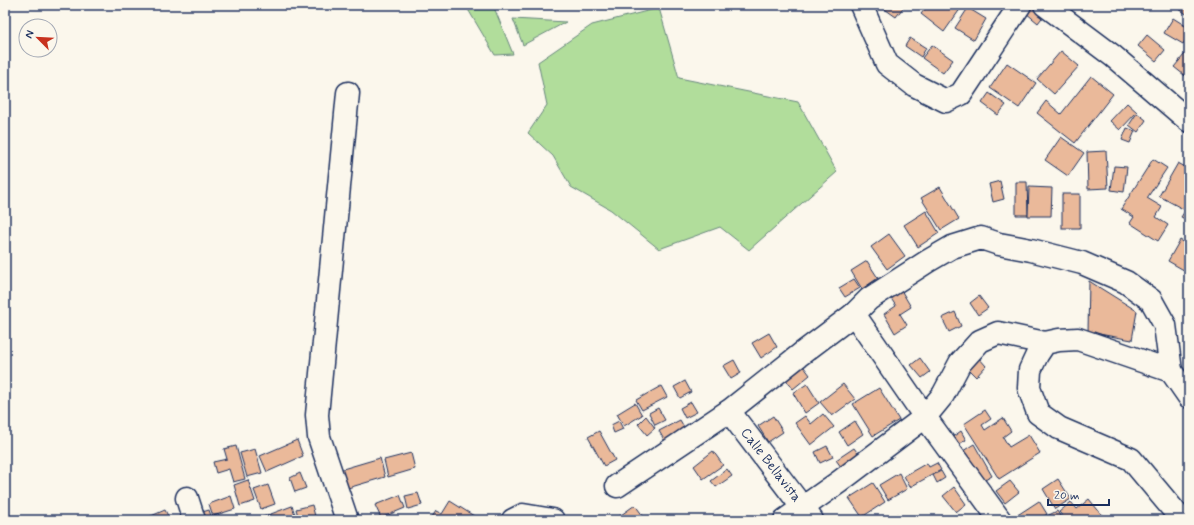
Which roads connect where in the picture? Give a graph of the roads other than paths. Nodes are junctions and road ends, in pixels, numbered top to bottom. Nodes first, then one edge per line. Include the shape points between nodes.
1 (861, 5) edge
2 (1020, 5) edge
3 (1045, 5) edge
4 (348, 93) dead end
5 (1189, 122) edge
6 (854, 314) junction
7 (1045, 344) junction
8 (1171, 371) junction
9 (1189, 397) edge
10 (729, 411) junction
11 (925, 417) junction
12 (617, 486) dead end
13 (187, 498) dead end
14 (807, 514) edge
15 (194, 520) edge
16 (347, 520) edge
17 (513, 520) edge
18 (553, 520) edge
19 (784, 520) edge
20 (1000, 520) edge
21 (1182, 520) edge

1 - 2 street via 887,64 914,85 946,100 961,94
3 - 5 street via 1113,56
4 - 16 street via 317,415 319,437
6 - 8 street via 869,299 928,261 952,248 981,238 1082,263 1126,282 1151,300 1165,325
6 - 10 street
6 - 11 street
7 - 8 street via 1058,340 1078,339
7 - 11 street via 998,333 980,341 960,363 943,395
7 - 21 street via 1030,370 1029,388 1038,413 1059,428 1131,459
8 - 9 street
10 - 12 street
10 - 14 street, Calle Bellavista
11 - 14 street via 839,482
11 - 20 street
13 - 15 street
14 - 19 street
17 - 18 street via 523,515

